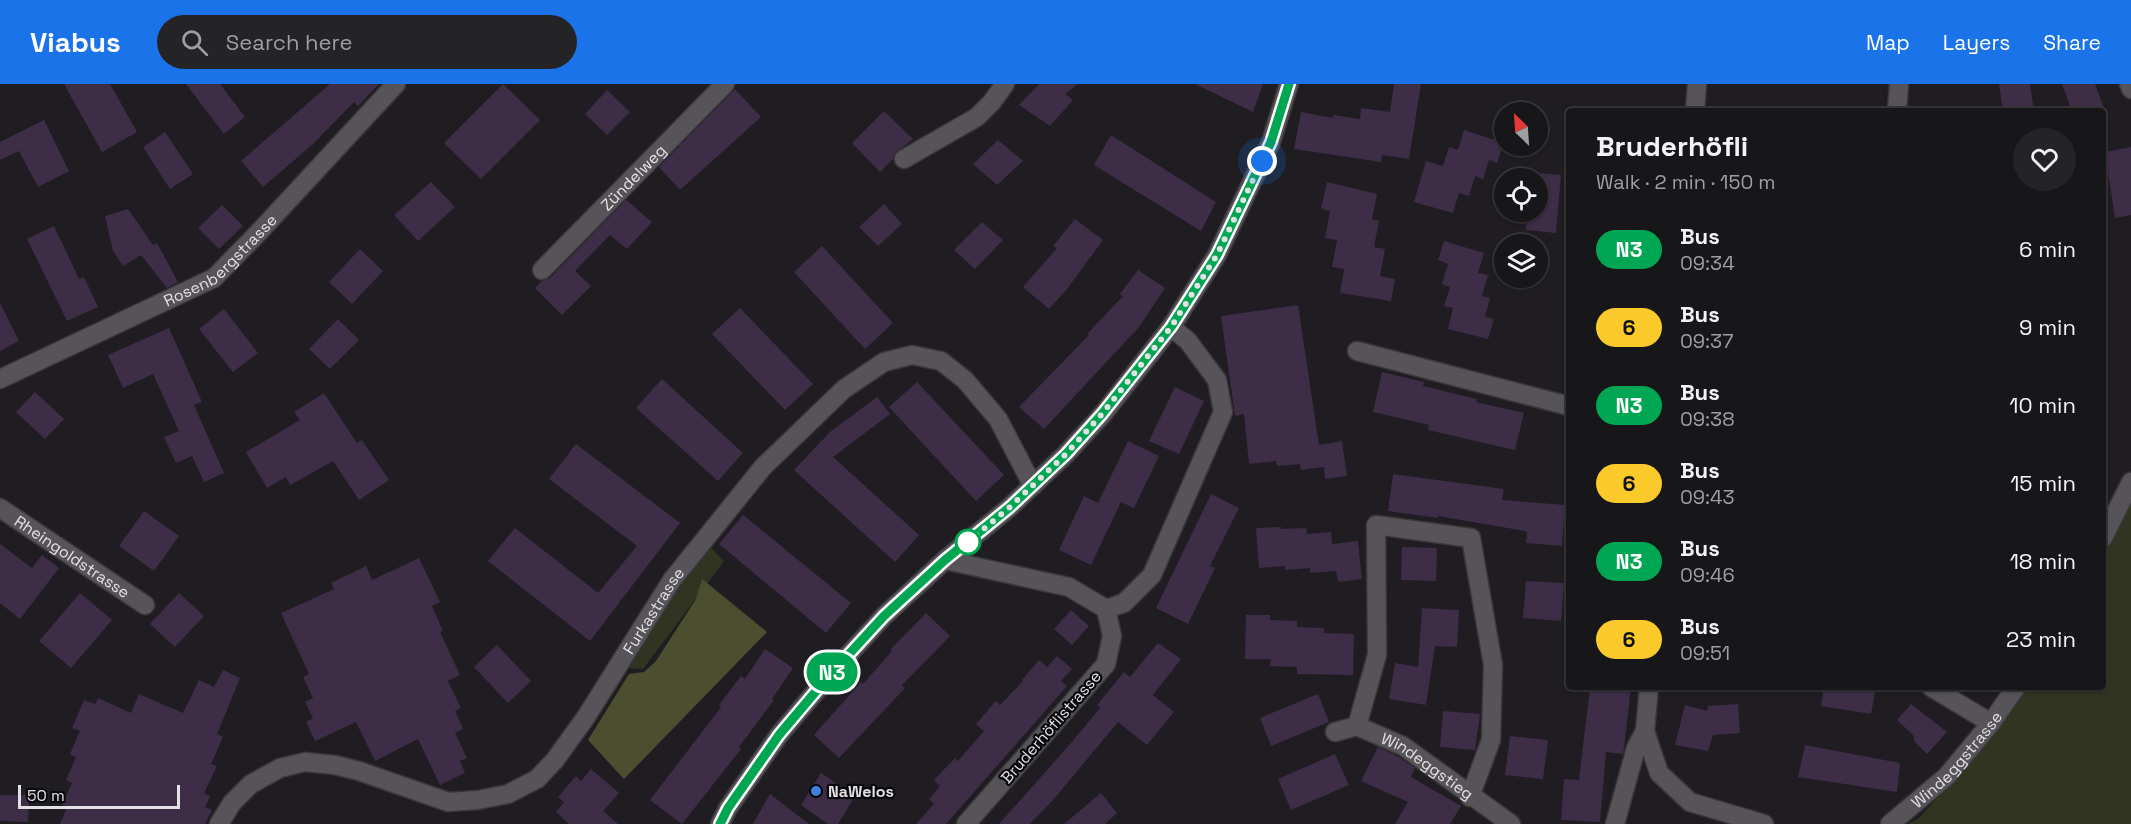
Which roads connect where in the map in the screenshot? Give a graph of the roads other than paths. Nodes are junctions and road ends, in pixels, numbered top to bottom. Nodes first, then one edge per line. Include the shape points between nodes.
1 (396, 84) edge
2 (726, 84) edge
3 (1005, 84) edge
4 (1289, 84) edge
5 (1697, 84) edge
6 (1899, 84) edge
7 (2129, 84) edge
8 (2131, 89) edge
9 (1695, 108) edge
10 (1897, 108) edge
11 (904, 159) dead end
12 (542, 270) dead end
13 (1171, 327) junction
14 (1357, 351) dead end
15 (0, 379) edge
16 (1566, 405) edge
17 (2131, 482) edge
18 (1033, 486) junction
19 (0, 508) edge
20 (2106, 532) edge
21 (945, 560) junction
22 (146, 605) dead end
23 (1106, 609) junction
24 (1649, 690) edge
25 (1936, 690) edge
26 (2014, 690) edge
27 (1990, 723) junction
28 (1357, 726) junction
29 (1645, 731) junction
30 (1335, 732) dead end
31 (1470, 796) junction
32 (219, 824) edge
33 (720, 824) edge
34 (966, 824) edge
35 (1511, 824) edge
36 (1615, 824) edge
37 (1764, 824) edge
38 (1890, 824) edge

1 - 15 street, Rosenbergstrasse via 214,278
2 - 12 street, Zündelweg
3 - 11 street via 977,117
4 - 13 street via 1271,142 1217,255
5 - 9 street
6 - 10 street
7 - 8 street
13 - 18 street via 1102,414
13 - 23 street via 1188,341 1217,380 1222,412 1152,576 1124,603
14 - 16 street
17 - 20 street
18 - 21 street
18 - 32 street, Furkastrasse via 998,419 965,380 941,361 912,355 884,362 844,389 763,467 672,580 586,717 537,779 508,794 448,802 359,771 305,762 280,768 251,783
19 - 22 street, Rheingoldstrasse
21 - 23 street via 1069,587
21 - 33 street via 884,616 828,677 779,735
23 - 34 street, Bruderhöflistrasse via 1112,636 1106,664
24 - 29 street
25 - 27 street
26 - 27 street, Windeggstrasse
27 - 38 street, Windeggstrasse via 1947,776
28 - 30 street
28 - 31 street, Windeggstieg via 1403,746
28 - 31 street via 1377,656 1376,525 1471,538 1493,665 1491,740
29 - 36 street via 1636,748
29 - 37 street via 1659,773 1690,802
31 - 35 street, Windeggstieg

